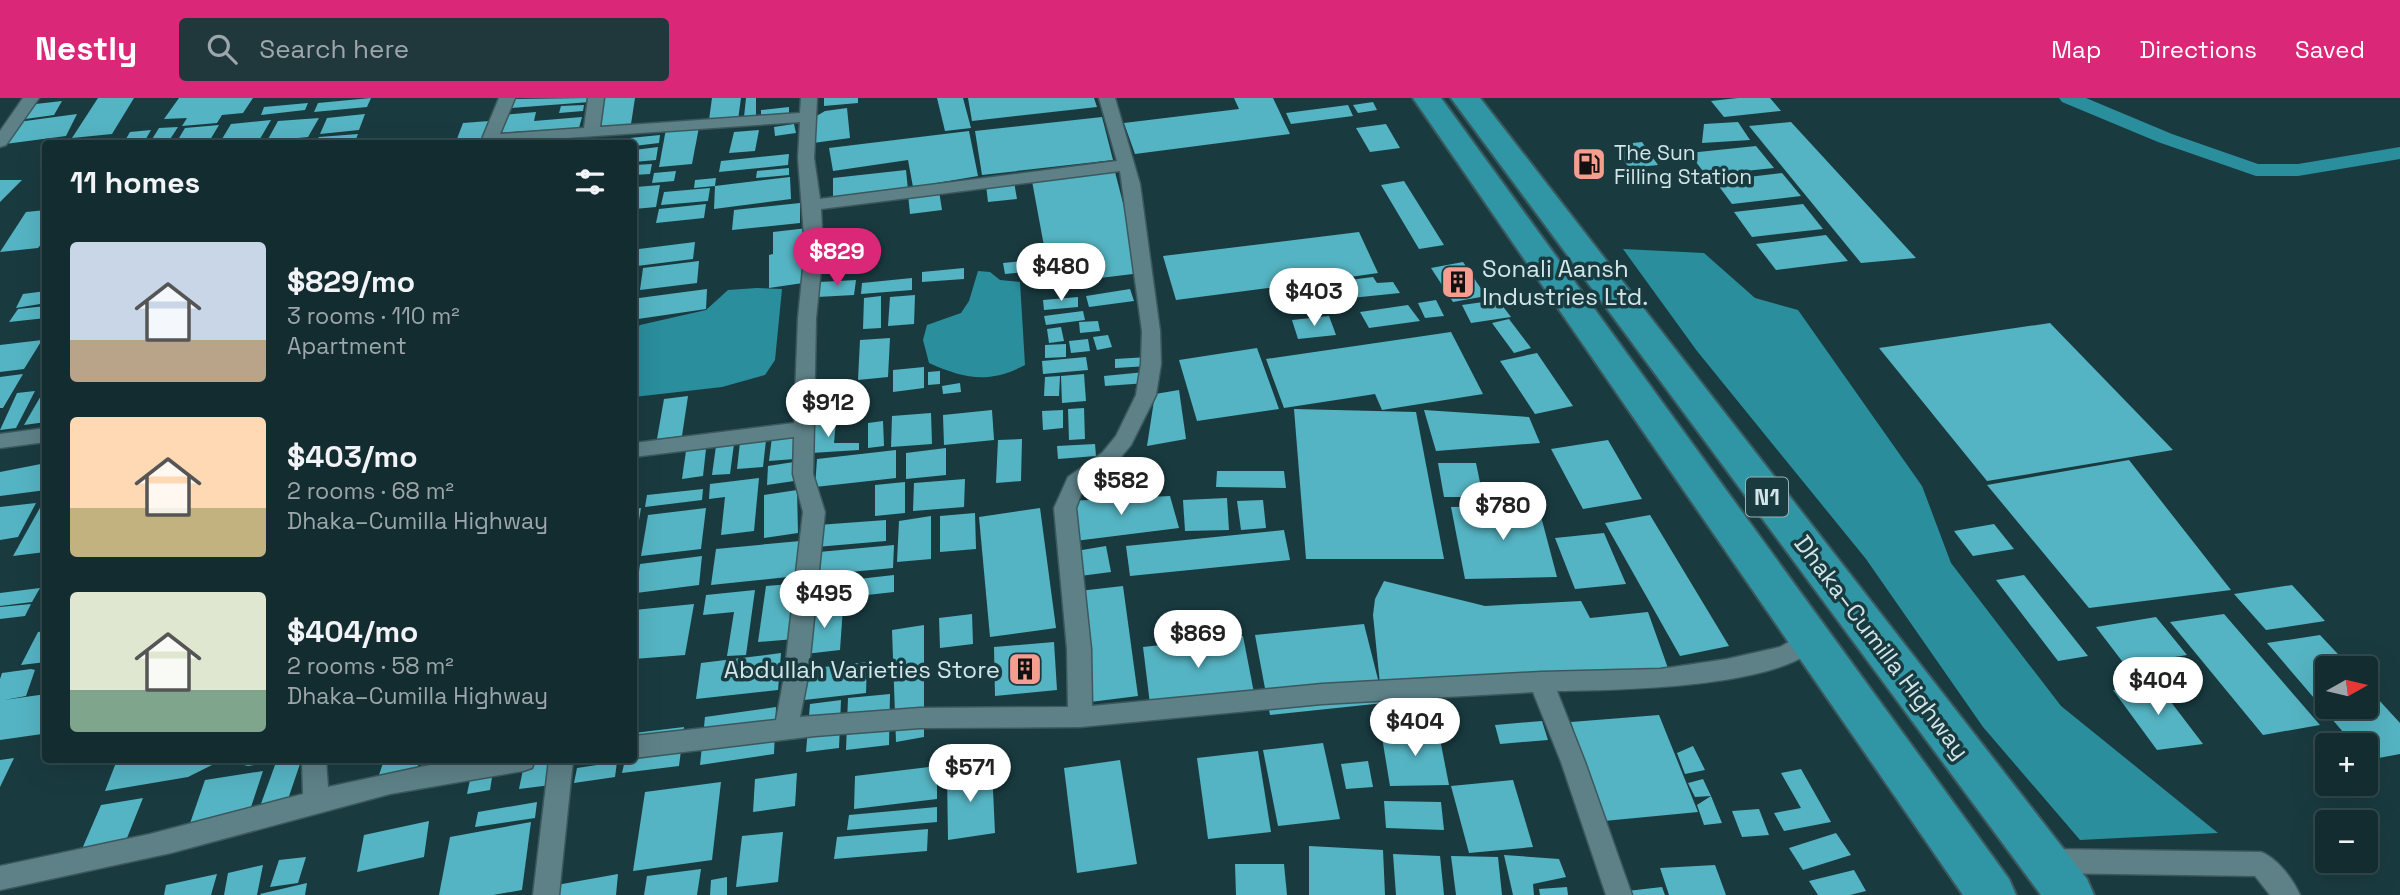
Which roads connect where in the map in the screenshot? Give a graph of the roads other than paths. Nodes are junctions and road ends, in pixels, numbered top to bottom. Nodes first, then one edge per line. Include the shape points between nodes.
1 (31, 98) edge
2 (507, 98) edge
3 (596, 98) edge
4 (1107, 98) edge
5 (1404, 98) edge
6 (1427, 98) edge
7 (1465, 98) edge
8 (1487, 98) edge
9 (808, 107) edge
10 (590, 132) junction
11 (489, 140) edge
12 (500, 140) edge
13 (0, 142) edge
14 (1126, 165) junction
15 (812, 205) junction
16 (1589, 260) junction
17 (1550, 275) junction
18 (804, 429) junction
19 (42, 436) edge
20 (0, 441) edge
21 (637, 450) edge
22 (1811, 638) junction
23 (1541, 682) junction
24 (1080, 717) junction
25 (786, 729) junction
26 (637, 747) edge
27 (314, 763) edge
28 (496, 763) edge
29 (561, 763) edge
30 (316, 800) junction
31 (2045, 861) junction
32 (0, 878) edge
33 (546, 895) edge
34 (1619, 895) edge
35 (1992, 895) edge
36 (2070, 895) edge
37 (2287, 895) edge

1 - 13 street
2 - 11 street
3 - 10 street
4 - 14 street
5 - 17 highway via 1484,212
6 - 17 highway, Dhaka–Cumilla Highway / N1
7 - 16 highway, Dhaka–Cumilla Highway / N1
8 - 16 highway via 1539,166
9 - 10 street
9 - 15 street via 806,158
10 - 12 street
14 - 15 street
14 - 24 street via 1152,363 1146,395 1124,440 1109,458 1075,482 1065,508 1079,649
15 - 18 street via 814,249
16 - 31 highway, Dhaka–Cumilla Highway / N1
17 - 22 highway, Dhaka–Cumilla Highway / N1
18 - 21 street
18 - 25 street via 803,474 814,512
19 - 20 street
22 - 23 street via 1786,655 1727,669 1660,679
22 - 35 highway, Dhaka–Cumilla Highway / N1
23 - 24 street via 1322,694
23 - 34 street
24 - 25 street via 920,718
25 - 26 street
27 - 30 street
28 - 30 street
29 - 33 street
30 - 32 street via 169,841
31 - 36 highway, Dhaka–Cumilla Highway / N1
31 - 37 street via 2261,864

